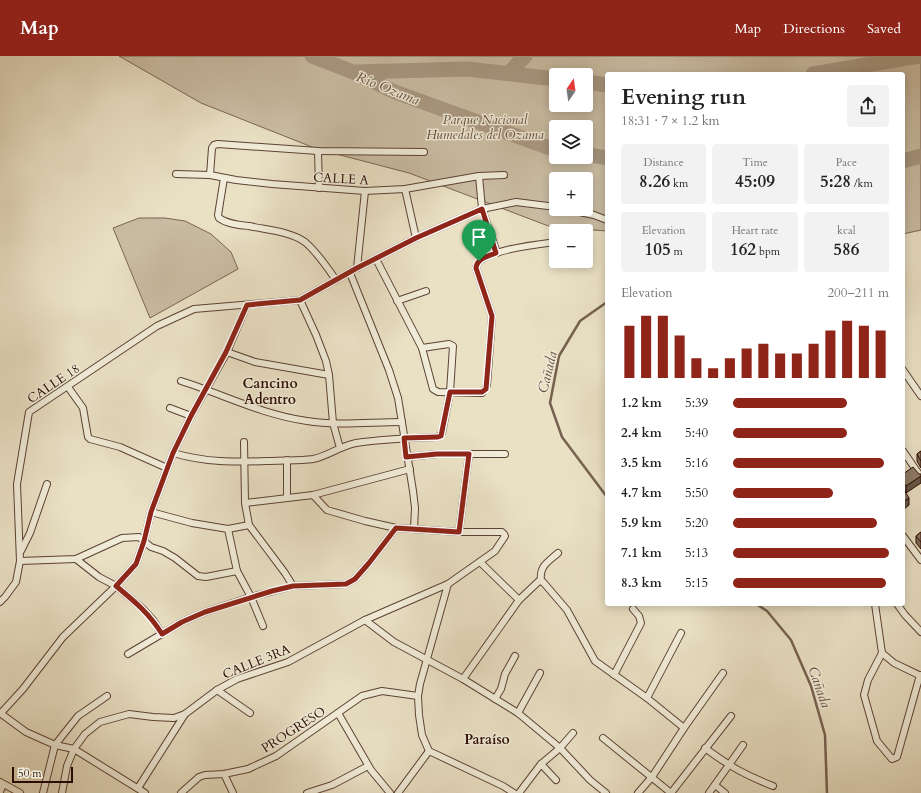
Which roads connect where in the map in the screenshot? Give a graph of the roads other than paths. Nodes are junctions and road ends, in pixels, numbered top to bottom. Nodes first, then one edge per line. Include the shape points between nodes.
1 (318, 151) junction
2 (424, 152) dead end
3 (176, 174) dead end
4 (210, 175) junction
5 (504, 175) dead end
6 (479, 176) junction
7 (224, 178) junction
8 (319, 188) junction
9 (405, 189) junction
10 (365, 192) junction
11 (549, 207) edge
12 (482, 209) junction
13 (593, 215) edge
14 (605, 219) edge
15 (416, 238) junction
16 (549, 243) edge
17 (496, 253) junction
18 (376, 259) junction
19 (357, 268) junction
20 (350, 273) junction
21 (336, 280) junction
22 (426, 291) dead end
23 (300, 300) junction
24 (397, 301) junction
25 (247, 305) junction
26 (422, 348) junction
27 (226, 352) junction
28 (905, 373) edge
29 (329, 375) junction
30 (181, 381) dead end
31 (68, 387) junction
32 (206, 389) junction
33 (450, 392) junction
34 (921, 396) edge
35 (170, 408) dead end
36 (191, 416) junction
37 (402, 422) junction
38 (333, 423) junction
39 (404, 438) junction
40 (244, 442) dead end
41 (340, 448) junction
42 (173, 453) junction
43 (469, 454) junction
44 (505, 454) dead end
45 (905, 454) edge
46 (406, 457) junction
47 (287, 460) junction
48 (244, 462) junction
49 (167, 468) junction
50 (410, 470) junction
51 (921, 477) edge
52 (47, 484) dead end
53 (313, 495) junction
54 (287, 498) junction
55 (245, 503) junction
56 (151, 512) junction
57 (249, 525) junction
58 (396, 528) junction
59 (228, 529) junction
60 (414, 529) junction
61 (459, 532) junction
62 (905, 539) edge
63 (144, 541) junction
64 (20, 553) junction
65 (558, 553) dead end
66 (76, 559) junction
67 (921, 560) edge
68 (20, 561) junction
69 (480, 562) junction
70 (237, 571) junction
71 (541, 581) junction
72 (448, 584) junction
73 (116, 586) junction
74 (293, 586) junction
75 (251, 597) junction
76 (519, 600) junction
77 (0, 602) edge
78 (875, 606) edge
79 (898, 606) edge
80 (633, 609) dead end
81 (365, 620) junction
82 (263, 626) dead end
83 (921, 632) edge
84 (681, 633) dead end
85 (162, 634) junction
86 (882, 653) junction
87 (128, 654) dead end
88 (515, 656) dead end
89 (427, 659) junction
90 (540, 673) dead end
91 (724, 673) dead end
92 (614, 675) junction
93 (920, 676) edge
94 (464, 679) junction
95 (218, 690) junction
96 (107, 696) dead end
97 (418, 696) junction
98 (647, 698) junction
99 (495, 699) junction
100 (0, 713) edge
101 (250, 713) dead end
102 (338, 713) junction
103 (518, 713) junction
104 (185, 714) junction
105 (731, 716) dead end
106 (684, 728) junction
107 (573, 733) dead end
108 (603, 738) dead end
109 (55, 745) junction
110 (743, 745) dead end
111 (560, 748) junction
112 (705, 748) junction
113 (74, 749) junction
114 (429, 751) junction
115 (541, 764) junction
116 (728, 765) junction
117 (368, 766) junction
118 (224, 774) junction
119 (652, 777) junction
120 (556, 780) dead end
121 (1, 783) edge
122 (715, 785) junction
123 (772, 786) dead end
124 (138, 788) junction
125 (0, 792) edge
126 (20, 793) edge
127 (43, 793) edge
128 (62, 793) edge
129 (145, 793) edge
130 (181, 793) edge
131 (233, 793) edge
132 (307, 793) edge
133 (390, 793) edge
134 (398, 793) edge
135 (514, 793) edge
136 (519, 793) edge
137 (606, 793) edge
138 (638, 793) edge
139 (671, 793) edge
140 (709, 793) edge
141 (725, 793) edge

1 - 2 street
1 - 4 street via 218,144 212,148
1 - 8 street
3 - 4 street, CALLE A
4 - 7 street, CALLE A
5 - 6 street, CALLE A
6 - 9 street, CALLE A
6 - 12 street
7 - 8 street, CALLE A
7 - 21 street via 219,218 230,223 295,237 320,258
8 - 10 street, CALLE A
9 - 10 street, CALLE A
9 - 15 street
10 - 19 street
11 - 12 street via 516,202
12 - 15 street
12 - 17 street
13 - 14 street
15 - 18 street
16 - 17 street
17 - 33 street via 479,261 476,268 492,316 486,389 482,392
18 - 19 street
18 - 24 street
19 - 20 street
20 - 21 street
20 - 37 street via 389,370
21 - 23 street
22 - 24 street
23 - 25 street, CALLE 18
23 - 29 street
24 - 26 street
25 - 27 street
25 - 31 street, CALLE 18 via 194,309 157,326
26 - 33 street via 433,389 438,392
26 - 33 street via 450,344 453,346
27 - 29 street via 255,362
27 - 32 street
28 - 34 street
29 - 38 street
30 - 32 street
31 - 49 street via 82,408 90,439 120,447
31 - 64 street, CALLE 18 via 29,412 17,484
32 - 36 street
32 - 38 street via 286,418
33 - 39 street via 441,436
35 - 36 street
36 - 42 street
37 - 38 street
37 - 39 street
38 - 41 street
39 - 41 street via 358,443
39 - 46 street
40 - 48 street
41 - 47 street via 322,456
42 - 48 street via 208,461
42 - 49 street
43 - 44 street
43 - 46 street
43 - 61 street
45 - 51 street
46 - 50 street
47 - 48 street
47 - 54 street
48 - 55 street
49 - 56 street
50 - 53 street
50 - 60 street via 415,508
52 - 64 street via 30,534
53 - 54 street
53 - 58 street via 327,510
54 - 55 street
55 - 57 street
56 - 59 street
56 - 63 street
57 - 59 street
57 - 74 street
58 - 60 street
58 - 74 street via 355,579 346,584
59 - 70 street
60 - 61 street
61 - 69 street, CALLE 3RA via 504,534 495,551
62 - 67 street
63 - 66 street via 139,537 122,538
63 - 70 street via 175,558 198,576 206,577
63 - 73 street via 136,564
64 - 68 street, CALLE 18
65 - 71 street via 544,565 540,572
66 - 68 street
66 - 73 street via 99,577
68 - 77 street, CALLE 18 via 16,582
69 - 72 street, CALLE 3RA
69 - 76 street
70 - 75 street
71 - 76 street
71 - 92 street via 567,610 595,661
72 - 81 street, CALLE 3RA
72 - 89 street
73 - 85 street via 143,609
73 - 100 street via 63,637 24,689
74 - 75 street
75 - 82 street
75 - 85 street via 205,612
76 - 94 street
78 - 86 street
79 - 83 street
80 - 92 street via 640,616 640,623
81 - 89 street via 394,642
81 - 95 street, CALLE 3RA via 288,662 238,679
84 - 98 street
85 - 87 street
86 - 93 street
86 - 93 street via 868,680 864,695 877,741 892,759 897,757
88 - 99 street
89 - 94 street
89 - 97 street
90 - 103 street
91 - 106 street
92 - 98 street
94 - 99 street
95 - 101 street
95 - 104 street, CALLE 3RA
96 - 109 street via 78,716
97 - 102 street, PROGRESO via 382,691 362,696
97 - 114 street via 422,735
98 - 106 street
99 - 103 street
100 - 109 street via 26,732
102 - 117 street
102 - 118 street, PROGRESO via 276,756 248,769
103 - 111 street
104 - 113 street, CALLE 3RA via 174,718 120,715 100,722 85,734
104 - 124 street
105 - 112 street
106 - 119 street
107 - 111 street
108 - 119 street
109 - 113 street
109 - 127 street
110 - 116 street
111 - 115 street
111 - 137 street
112 - 116 street
112 - 139 street
113 - 124 street
113 - 128 street, CALLE 3RA via 67,766
114 - 134 street
114 - 135 street
115 - 120 street
115 - 136 street
116 - 122 street
116 - 123 street
117 - 132 street via 332,785
117 - 133 street
118 - 130 street, PROGRESO via 199,777
118 - 131 street
119 - 138 street
119 - 139 street
121 - 125 street
121 - 126 street
122 - 140 street
122 - 141 street
124 - 129 street

